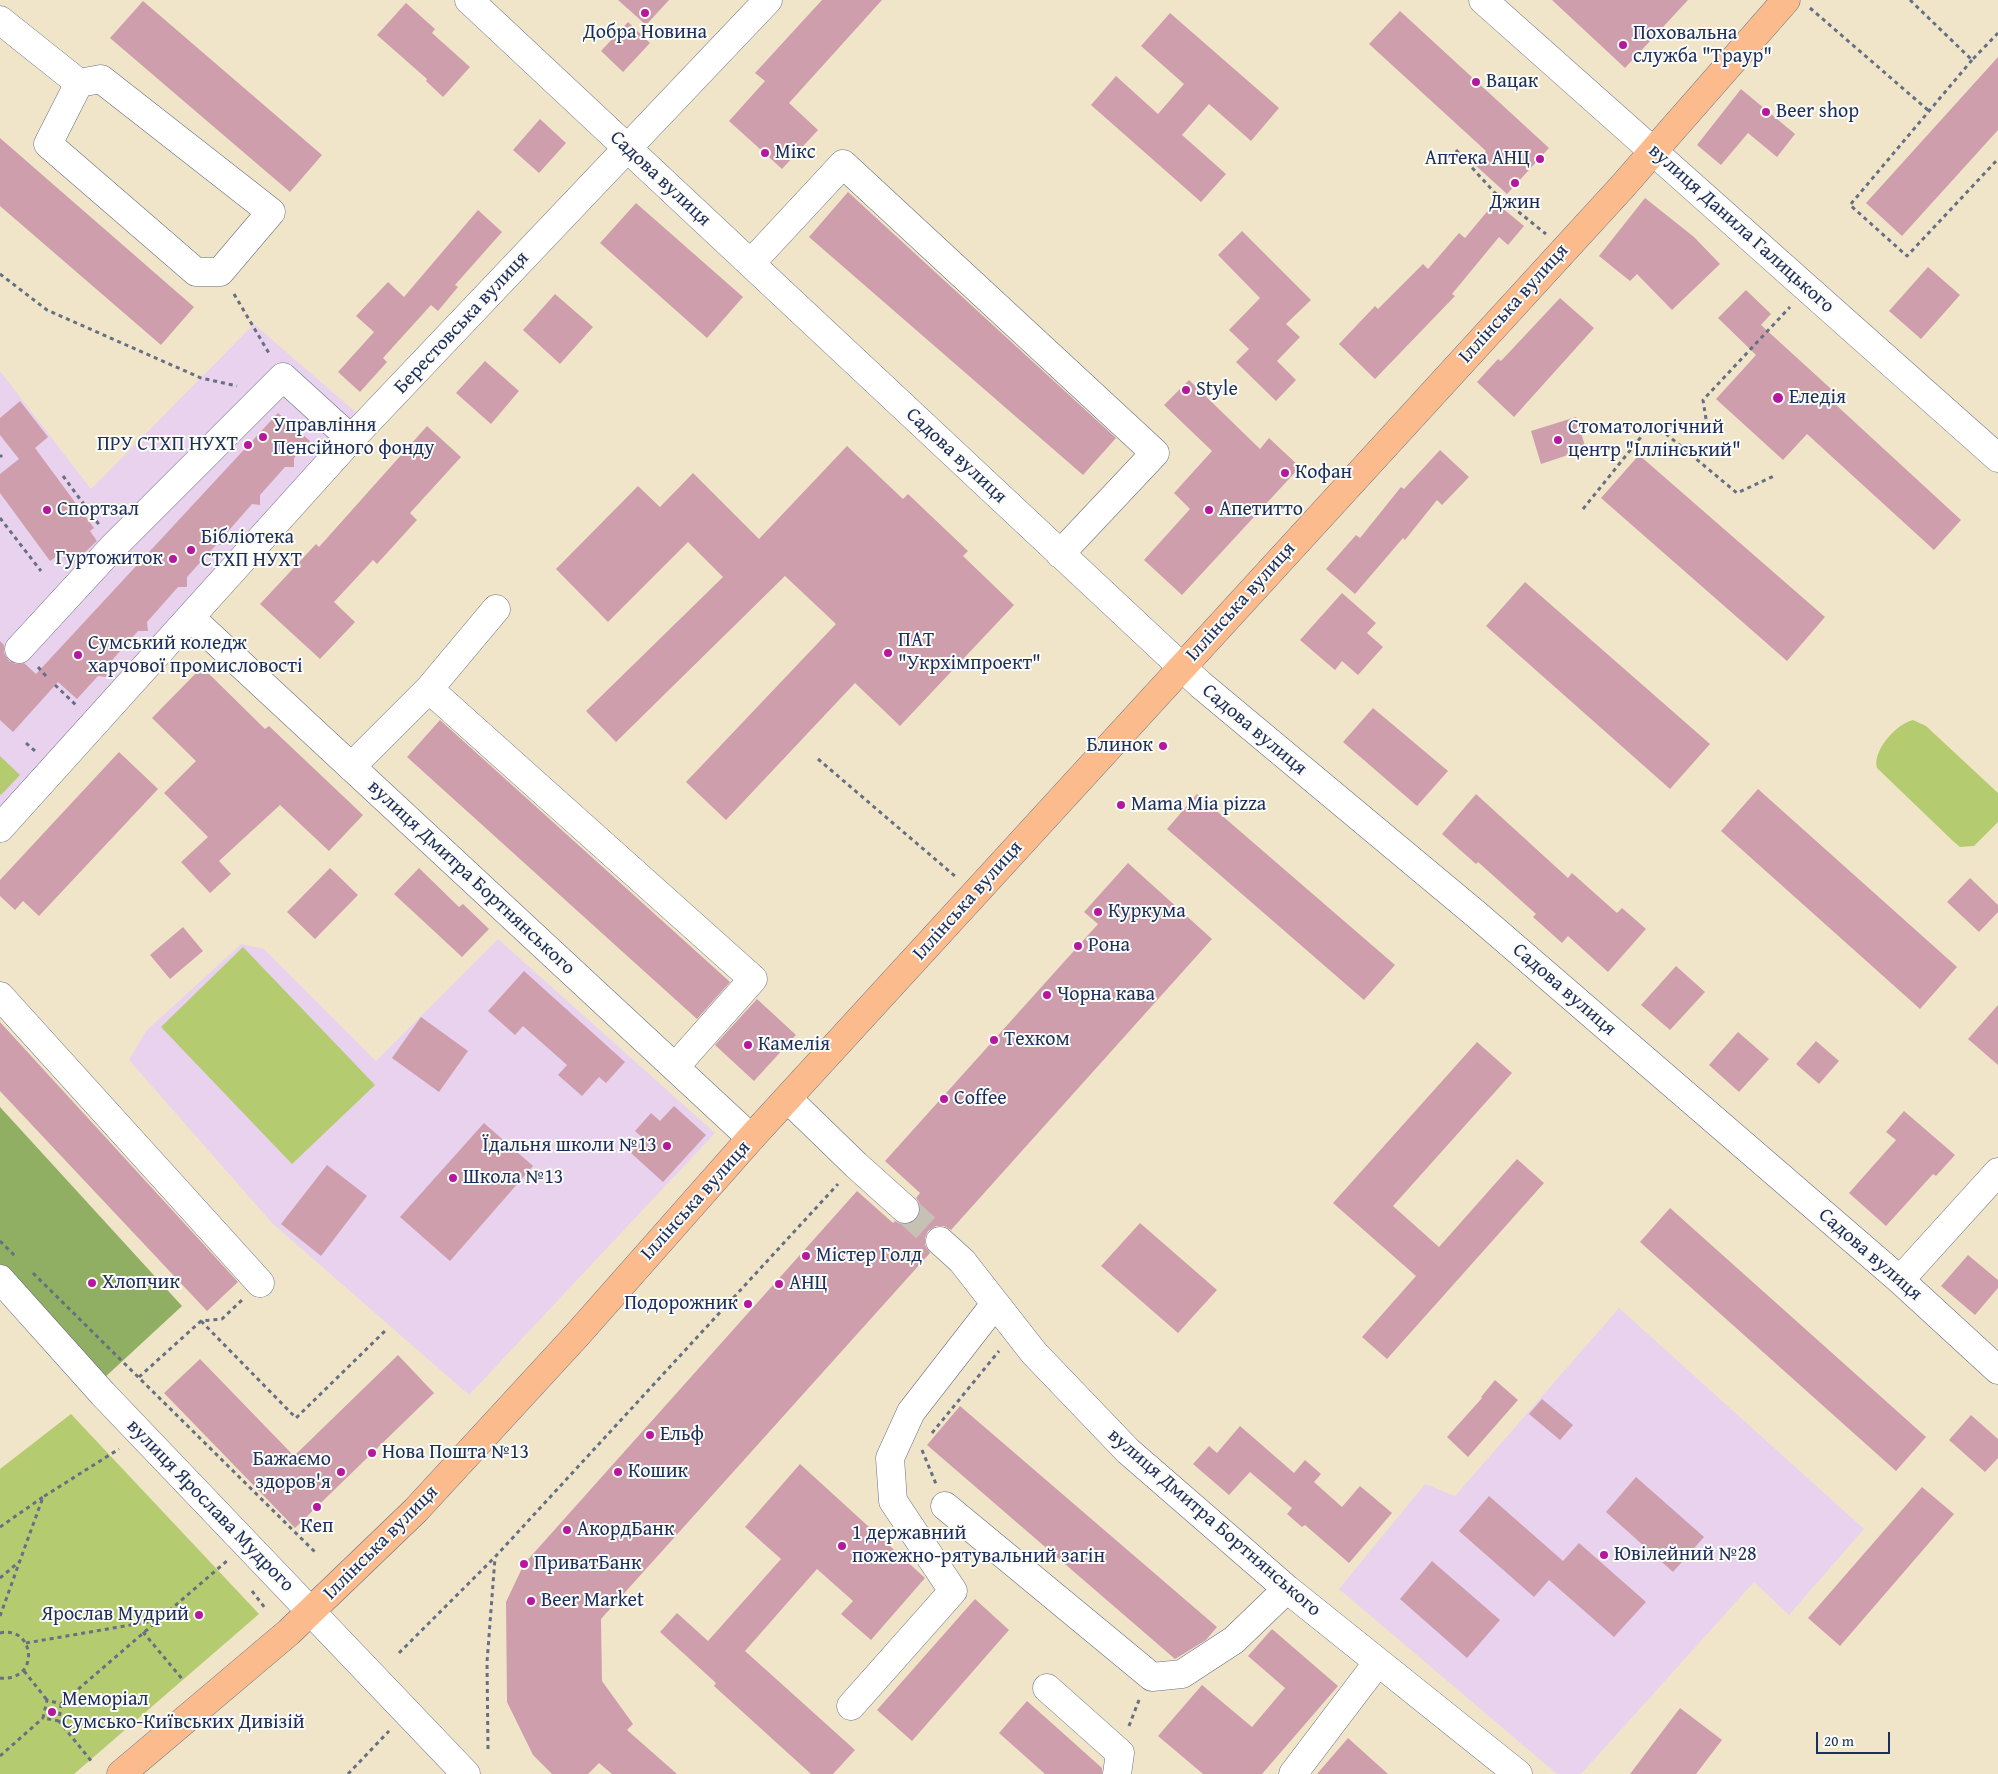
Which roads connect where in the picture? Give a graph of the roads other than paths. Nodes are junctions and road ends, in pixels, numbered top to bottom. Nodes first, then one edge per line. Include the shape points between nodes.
1 (469, 0) edge
2 (768, 0) edge
3 (1484, 0) edge
4 (1796, 2) edge
5 (0, 20) edge
6 (79, 83) junction
7 (627, 148) junction
8 (1654, 151) junction
9 (751, 263) junction
10 (351, 439) junction
11 (1998, 458) edge
12 (1060, 554) junction
13 (496, 609) dead end
14 (191, 618) junction
15 (27, 657) road end
16 (1181, 668) junction
17 (429, 689) junction
18 (351, 767) junction
19 (0, 828) edge
20 (0, 996) edge
21 (675, 1067) junction
22 (788, 1099) junction
23 (751, 1138) junction
24 (1998, 1172) edge
25 (905, 1210) tunnel mouth
26 (940, 1241) tunnel mouth
27 (0, 1279) edge
28 (1900, 1280) junction
29 (260, 1283) dead end
30 (996, 1304) junction
31 (1998, 1370) edge
32 (945, 1506) road end
33 (1287, 1589) junction
34 (311, 1612) junction
35 (1378, 1662) junction
36 (1046, 1688) dead end
37 (851, 1706) dead end
38 (1118, 1764) edge
39 (121, 1774) edge
40 (466, 1774) edge
41 (1293, 1774) edge
42 (1518, 1774) edge

1 - 7 street, Садова вулиця
2 - 7 street, Берестовська вулиця
3 - 8 street, вулиця Данила Галицького
4 - 8 main road, Іллінська вулиця
5 - 6 street
6 - 6 street via 101,79 271,212 220,272 196,272 48,144
7 - 9 street, Садова вулиця
7 - 10 street, Берестовська вулиця
8 - 11 street, вулиця Данила Галицького
8 - 16 main road, Іллінська вулиця
9 - 12 street, Садова вулиця
9 - 12 street via 843,164 1155,453
10 - 14 street, Берестовська вулиця
10 - 15 street via 275,385 112,548
12 - 16 street, Садова вулиця
13 - 17 street
14 - 18 street, вулиця Дмитра Бортнянського
14 - 19 street, Берестовська вулиця
16 - 22 main road, Іллінська вулиця
16 - 28 street, Садова вулиця via 1484,922
17 - 18 street
17 - 21 street via 753,979
18 - 21 street, вулиця Дмитра Бортнянського
20 - 29 street
21 - 23 street, вулиця Дмитра Бортнянського
22 - 23 main road, Іллінська вулиця
22 - 25 street
23 - 34 main road, Іллінська вулиця via 577,1335 416,1510
24 - 28 street
26 - 30 street, вулиця Дмитра Бортнянського via 962,1261
27 - 34 street, вулиця Ярослава Мудрого via 103,1394
28 - 31 street, Садова вулиця
30 - 33 street, вулиця Дмитра Бортнянського via 1034,1353 1128,1451
30 - 37 street via 911,1412 890,1458 893,1501 953,1591
32 - 33 street via 1152,1677 1182,1674 1234,1640
33 - 35 street, вулиця Дмитра Бортнянського
34 - 39 main road, Іллінська вулиця
34 - 40 street, вулиця Ярослава Мудрого
35 - 41 street
35 - 42 street, вулиця Дмитра Бортнянського
36 - 38 street

